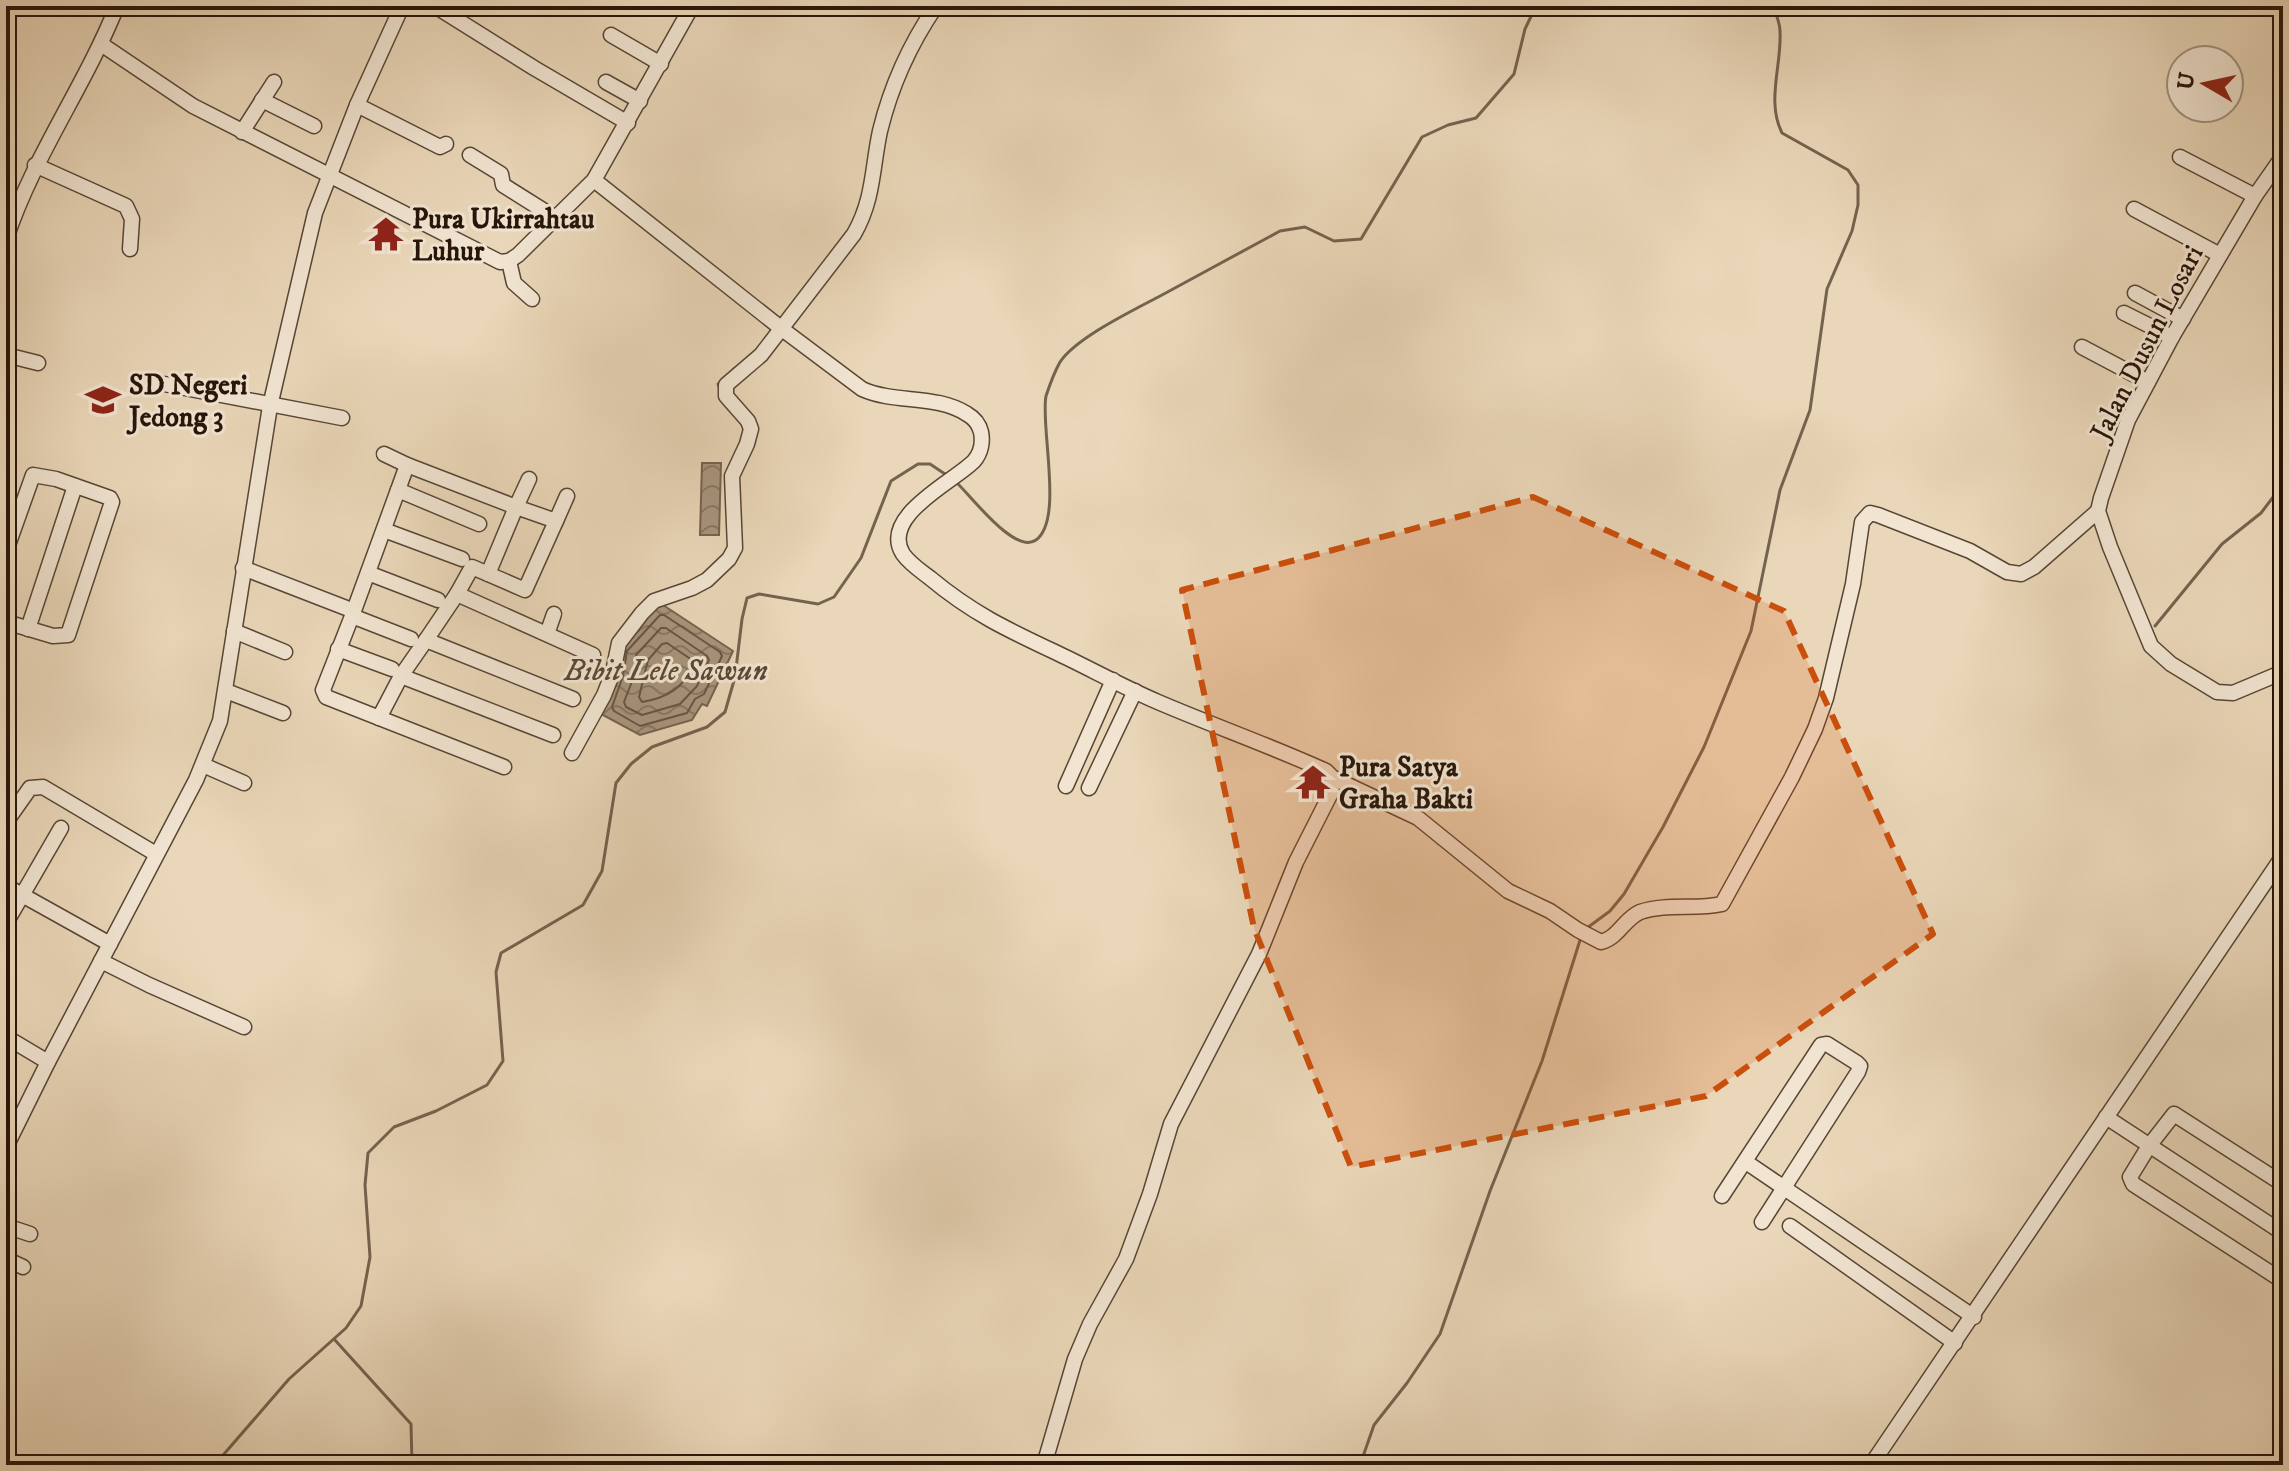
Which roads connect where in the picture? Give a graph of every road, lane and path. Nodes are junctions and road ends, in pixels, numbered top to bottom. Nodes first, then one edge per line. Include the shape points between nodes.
1 (117, 6) edge
2 (402, 6) edge
3 (435, 6) edge
4 (692, 6) edge
5 (936, 6) edge
6 (611, 35) dead end
7 (101, 44) junction
8 (661, 64) junction
9 (274, 82) dead end
10 (606, 82) dead end
11 (262, 100) junction
12 (640, 101) junction
13 (357, 105) junction
14 (628, 123) junction
15 (314, 126) dead end
16 (242, 132) junction
17 (446, 144) dead end
18 (470, 155) dead end
19 (2283, 156) edge
20 (2180, 157) dead end
21 (35, 165) junction
22 (330, 177) junction
23 (594, 180) junction
24 (2255, 196) junction
25 (2134, 209) dead end
26 (557, 219) junction
27 (6, 239) edge
28 (130, 249) dead end
29 (2220, 255) junction
30 (509, 261) junction
31 (2135, 293) dead end
32 (532, 299) dead end
33 (2124, 313) dead end
34 (2183, 319) junction
35 (778, 326) junction
36 (2172, 337) junction
37 (2082, 347) dead end
38 (6, 355) edge
39 (38, 363) dead end
40 (2148, 382) junction
41 (159, 383) dead end
42 (270, 406) junction
43 (342, 418) dead end
44 (384, 454) dead end
45 (407, 465) junction
46 (529, 479) dead end
47 (75, 486) junction
48 (398, 490) junction
49 (567, 496) dead end
50 (516, 507) junction
51 (2098, 511) junction
52 (556, 521) junction
53 (479, 524) dead end
54 (10, 526) edge
55 (384, 530) junction
56 (6, 551) edge
57 (462, 559) dead end
58 (243, 568) junction
59 (368, 573) junction
60 (488, 574) junction
61 (457, 594) junction
62 (438, 600) dead end
63 (353, 613) junction
64 (554, 614) dead end
65 (6, 622) edge
66 (28, 629) junction
67 (234, 631) junction
68 (547, 634) junction
69 (418, 639) junction
70 (338, 649) junction
71 (285, 652) dead end
72 (593, 655) dead end
73 (397, 672) junction
74 (2283, 672) edge
75 (1113, 680) junction
76 (226, 691) junction
77 (1135, 691) junction
78 (573, 699) dead end
79 (283, 713) dead end
80 (379, 718) junction
81 (553, 735) dead end
82 (572, 753) dead end
83 (203, 765) junction
84 (504, 767) dead end
85 (1333, 778) junction
86 (244, 783) dead end
87 (1066, 786) dead end
88 (1089, 788) dead end
89 (6, 822) edge
90 (61, 828) dead end
91 (156, 854) junction
92 (2283, 856) edge
93 (6, 886) edge
94 (21, 895) junction
95 (6, 923) edge
96 (110, 944) junction
97 (101, 961) junction
98 (244, 1027) dead end
99 (6, 1037) edge
100 (48, 1062) junction
101 (2106, 1117) junction
102 (2149, 1146) junction
103 (6, 1147) edge
104 (1746, 1162) junction
105 (2283, 1184) edge
106 (1784, 1187) junction
107 (1722, 1196) dead end
108 (1762, 1222) dead end
109 (6, 1226) edge
110 (1790, 1226) dead end
111 (2283, 1233) edge
112 (30, 1234) dead end
113 (6, 1259) edge
114 (23, 1267) dead end
115 (2281, 1273) edge
116 (1974, 1317) junction
117 (1955, 1343) junction
118 (1044, 1465) edge
119 (1871, 1465) edge

1 - 7 street
2 - 13 street
3 - 14 street
4 - 8 street
5 - 35 street via 913,42 889,102 862,220
6 - 8 street
7 - 16 street
7 - 21 street
8 - 12 street
9 - 11 street
10 - 12 street
11 - 15 street
11 - 16 street
12 - 14 street
13 - 17 street via 440,147
13 - 22 street
14 - 23 street
16 - 22 street
18 - 26 street via 501,174 503,185
19 - 24 street, Jalan Dusun Losari
20 - 24 street
21 - 27 street
21 - 28 street via 126,206 132,219
22 - 30 street via 487,257
22 - 42 street via 315,213
23 - 26 street
23 - 35 street
24 - 29 street, Jalan Dusun Losari
25 - 29 street
26 - 30 street
29 - 34 street, Jalan Dusun Losari
30 - 32 street via 514,283
31 - 34 street
33 - 36 street
34 - 36 street, Jalan Dusun Losari
35 - 75 street via 874,395 945,405 974,418 981,446 973,462 911,512 903,523 902,552 973,611
35 - 82 street via 761,355 726,385 726,396 751,429 732,476 732,554 707,580 654,601 642,613 619,643 604,695
36 - 40 street, Jalan Dusun Losari
37 - 40 street
38 - 39 street
40 - 51 street, Jalan Dusun Losari via 2128,420
41 - 42 street
42 - 43 street
42 - 58 street
44 - 45 street
45 - 48 street
45 - 50 street
46 - 50 street
47 - 54 street via 33,475
47 - 66 street
47 - 66 street via 110,498 109,514 68,635
48 - 53 street
48 - 55 street
49 - 52 street
50 - 52 street
50 - 60 street
51 - 74 street via 2141,625 2159,655 2225,693
51 - 85 street via 2021,574 1878,515 1865,517 1819,719 1722,904 1639,913 1601,942 1508,891 1418,818
52 - 60 street via 525,590
54 - 56 street
55 - 57 street
55 - 59 street
58 - 63 street
58 - 67 street
59 - 62 street
59 - 63 street
60 - 61 street via 472,567
61 - 68 street
61 - 69 street
63 - 69 street
63 - 70 street
64 - 68 street
65 - 66 street
67 - 71 street
67 - 76 street
68 - 72 street
69 - 73 street
69 - 78 street
70 - 73 street
70 - 80 street via 323,694
73 - 80 street
73 - 81 street
75 - 77 street
75 - 87 street
76 - 79 street
76 - 83 street
77 - 85 street
77 - 88 street
80 - 84 street
83 - 86 street
83 - 91 street
85 - 118 street via 1259,954 1171,1124 1126,1259 1075,1359
89 - 91 street via 30,788 43,787
90 - 94 street
91 - 96 street
92 - 101 street
93 - 94 street
94 - 95 street
94 - 96 street
96 - 97 street
97 - 98 street
97 - 100 street
99 - 100 street
100 - 103 street
101 - 102 street
101 - 116 street
102 - 105 street via 2176,1114
102 - 111 street
102 - 115 street via 2130,1174 2133,1184
104 - 106 street
104 - 106 street via 1821,1045 1857,1063 1858,1072
104 - 107 street
106 - 108 street
106 - 116 street
109 - 112 street
110 - 117 street
113 - 114 street
116 - 117 street
117 - 119 street

